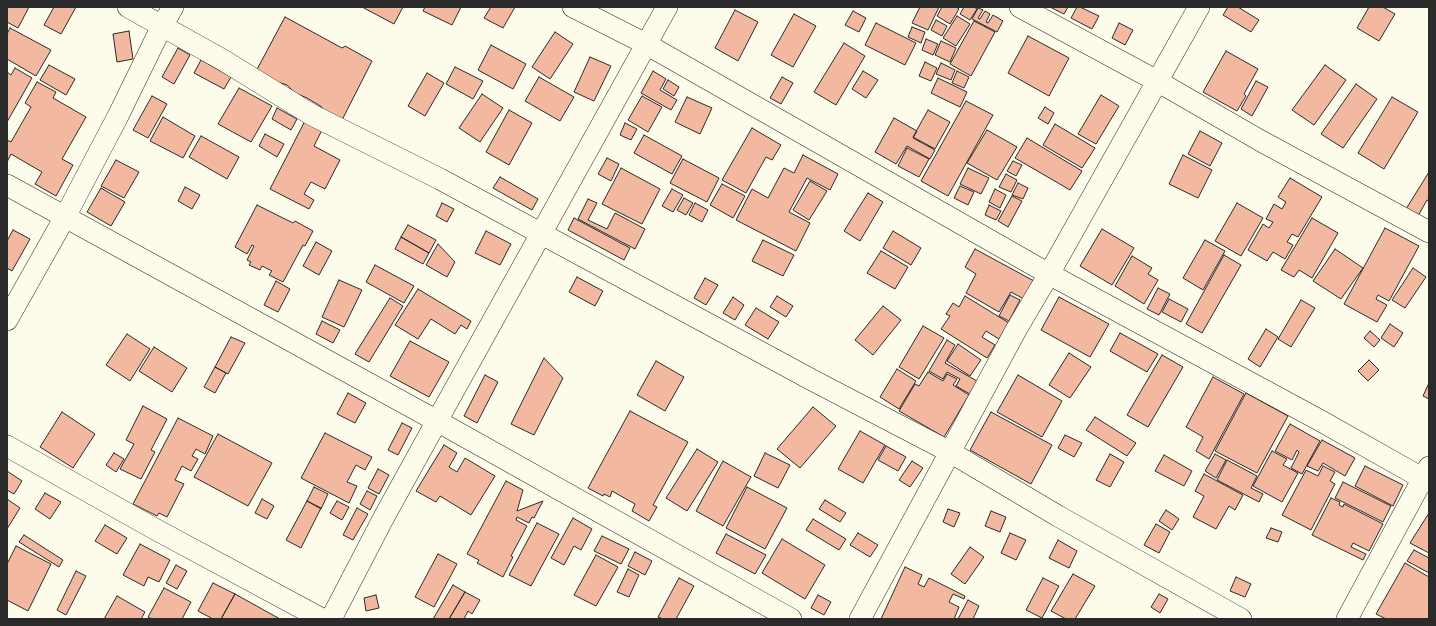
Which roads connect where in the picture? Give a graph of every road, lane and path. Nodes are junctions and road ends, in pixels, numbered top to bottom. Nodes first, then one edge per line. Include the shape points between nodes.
1 (128, 7) edge
2 (173, 7) edge
3 (573, 7) edge
4 (668, 7) edge
5 (1020, 7) edge
6 (1198, 7) edge
7 (162, 26) junction
8 (646, 44) junction
9 (1157, 81) junction
10 (7, 185) edge
11 (65, 217) junction
12 (1429, 232) edge
13 (541, 233) junction
14 (1049, 274) junction
15 (7, 320) edge
16 (437, 421) junction
17 (7, 446) edge
18 (950, 452) junction
19 (1427, 476) edge
20 (322, 619) edge
21 (331, 619) edge
22 (790, 619) edge
23 (860, 619) edge
24 (1241, 619) edge
25 (1347, 619) edge

1 - 7 street
2 - 7 street
3 - 8 street
4 - 8 street
5 - 9 street
6 - 9 street
7 - 11 street
7 - 13 street via 312,115
8 - 13 street
8 - 14 street
9 - 12 street
9 - 14 street
10 - 11 street
11 - 15 street
11 - 16 street
13 - 16 street
13 - 18 street
14 - 18 street
14 - 19 street
16 - 21 street
16 - 22 street
17 - 20 street
18 - 23 street
18 - 24 street
19 - 25 street

